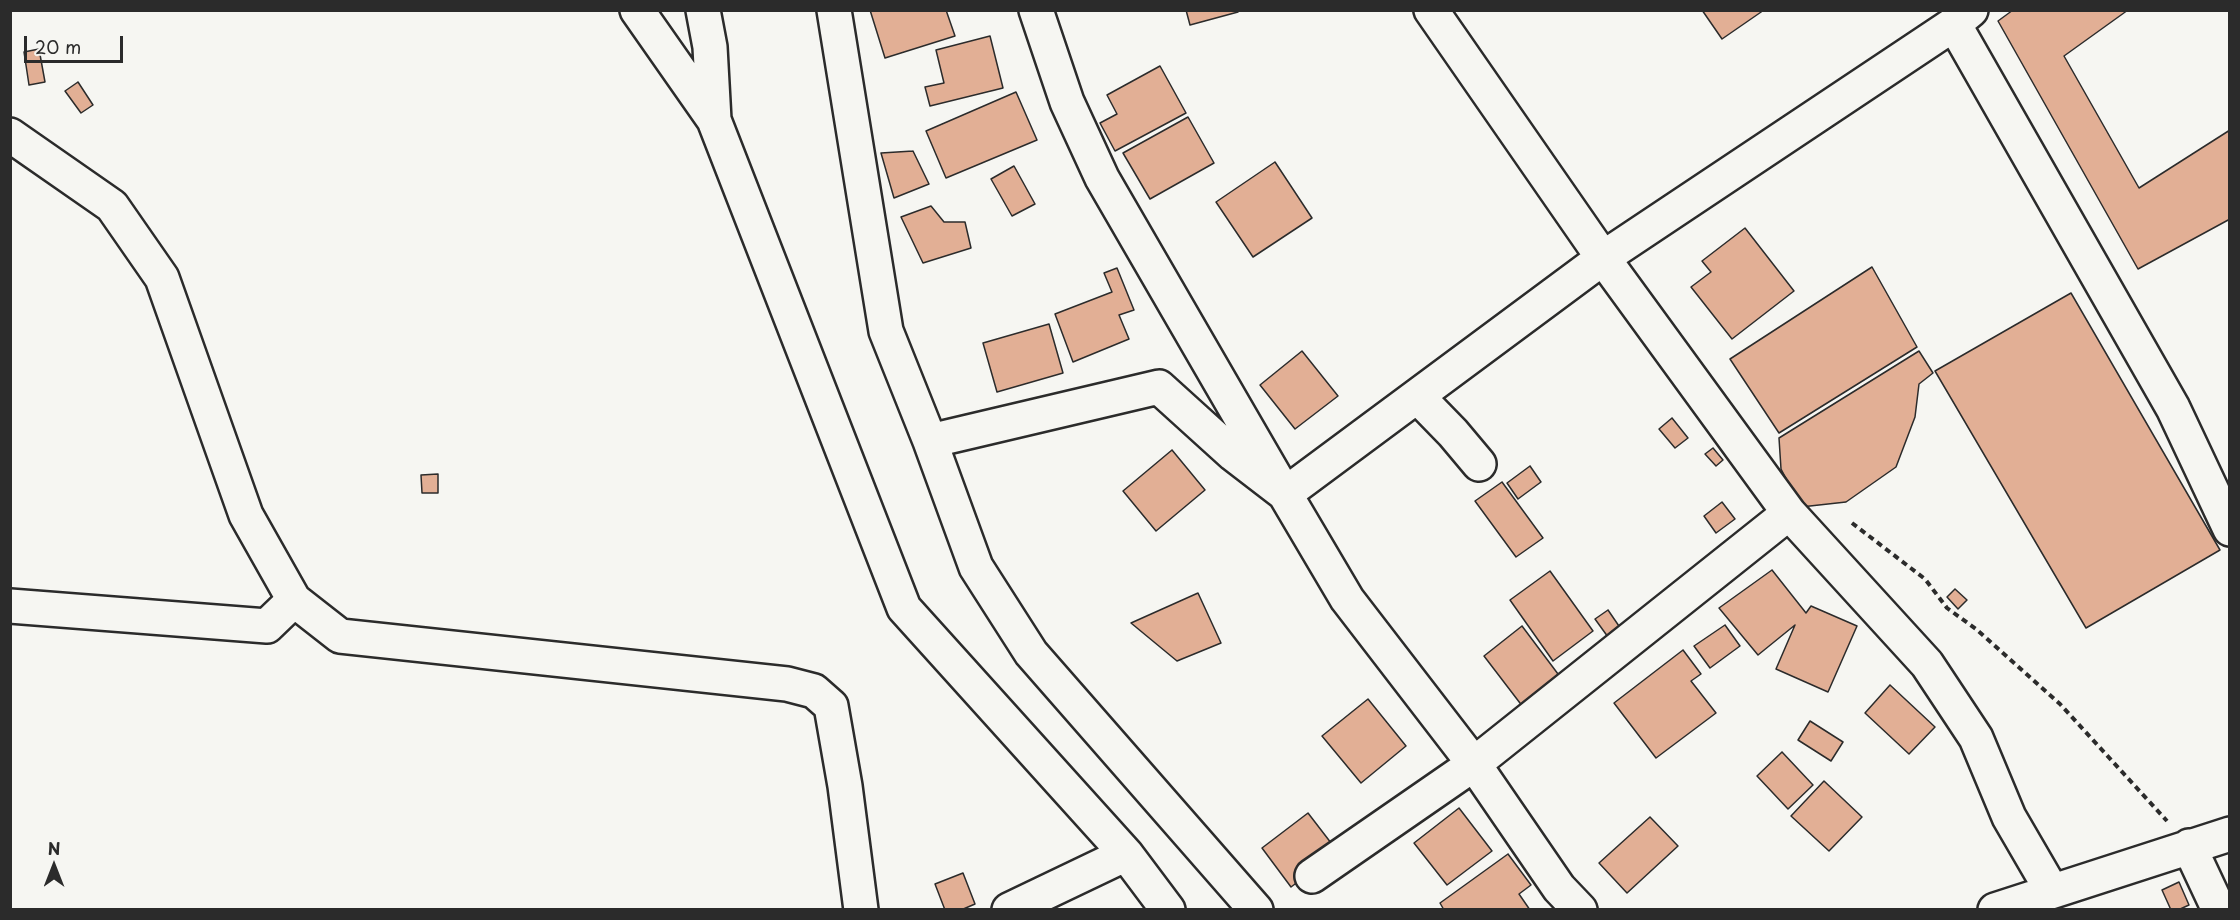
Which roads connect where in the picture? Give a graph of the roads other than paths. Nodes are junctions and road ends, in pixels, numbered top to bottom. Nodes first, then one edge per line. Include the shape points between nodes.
1 (637, 10) edge
2 (703, 10) edge
3 (834, 10) edge
4 (1431, 10) edge
5 (1040, 12) edge
6 (1962, 17) edge
7 (714, 120) junction
8 (10, 135) edge
9 (1603, 258) junction
10 (1417, 396) junction
11 (930, 441) junction
12 (1479, 464) dead end
13 (1285, 494) junction
14 (1789, 513) junction
15 (2229, 529) edge
16 (294, 600) junction
17 (10, 606) edge
18 (1474, 764) junction
19 (2229, 834) edge
20 (2189, 846) junction
21 (1126, 854) junction
22 (1312, 876) dead end
23 (2052, 891) junction
24 (861, 909) edge
25 (1009, 909) edge
26 (1168, 909) edge
27 (1256, 909) edge
28 (1580, 909) edge
29 (1995, 909) edge
30 (2219, 909) edge

1 - 7 street
2 - 7 street via 710,47
3 - 11 street via 886,331
4 - 9 street
5 - 13 street via 1067,102 1102,178
6 - 9 street
6 - 15 street via 2173,408
7 - 21 street via 904,608
8 - 16 street via 112,206 162,278 246,515
9 - 10 street
9 - 14 street
10 - 12 street
10 - 13 street
11 - 13 street via 1159,387 1233,454
11 - 27 street via 976,567 1031,653
13 - 18 street via 1347,598
14 - 18 street
14 - 23 street via 1927,664 1976,738 2009,817
16 - 17 street via 267,626
16 - 24 street via 340,636 787,684 814,691 831,706
18 - 22 street
18 - 28 street via 1559,888
19 - 20 street
20 - 23 street
20 - 30 street
21 - 25 street
21 - 26 street
23 - 29 street

